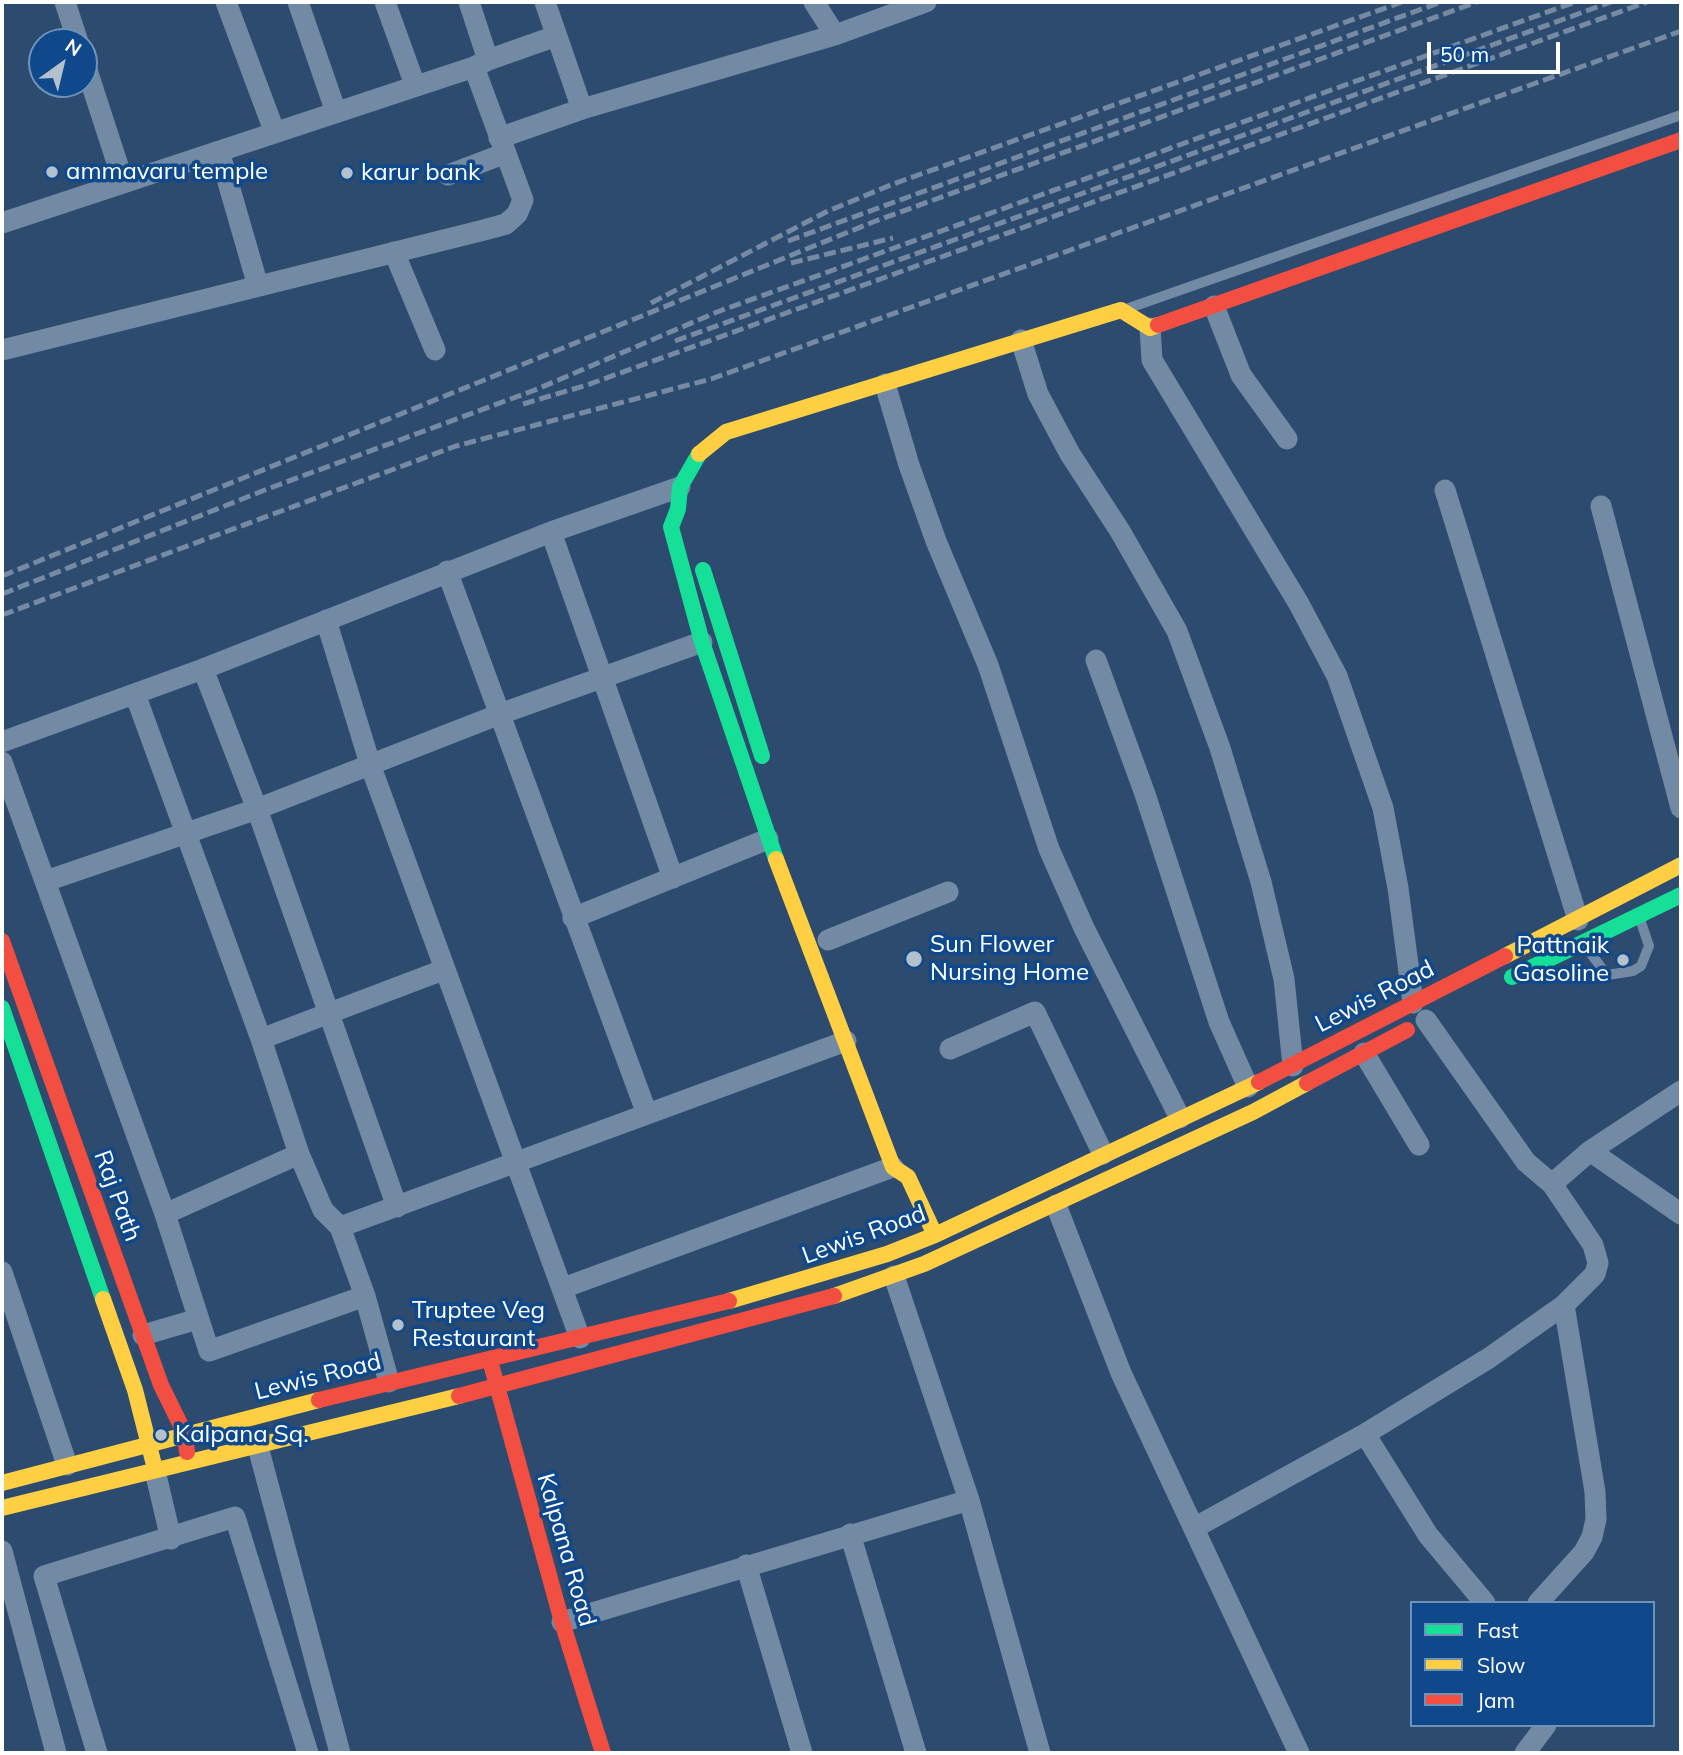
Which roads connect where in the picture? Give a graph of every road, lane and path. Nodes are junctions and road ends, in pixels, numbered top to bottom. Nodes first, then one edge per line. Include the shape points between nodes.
1 (65, 2) edge
2 (226, 2) edge
3 (298, 2) edge
4 (385, 2) edge
5 (469, 2) edge
6 (545, 2) edge
7 (814, 2) edge
8 (926, 2) edge
9 (73, 28) edge
10 (835, 35) junction
11 (556, 36) junction
12 (481, 63) junction
13 (415, 85) junction
14 (96, 98) edge
15 (582, 109) junction
16 (336, 112) junction
17 (1681, 115) edge
18 (275, 133) junction
19 (1681, 139) edge
20 (503, 146) junction
21 (219, 151) junction
22 (448, 174) dead end
23 (123, 181) junction
24 (2, 223) edge
25 (394, 251) junction
26 (258, 286) junction
27 (1214, 306) junction
28 (1121, 310) junction
29 (1150, 328) junction
30 (1021, 340) junction
31 (3, 347) edge
32 (435, 350) dead end
33 (885, 384) junction
34 (1287, 439) dead end
35 (680, 487) junction
36 (1445, 490) dead end
37 (1601, 506) dead end
38 (678, 509) junction
39 (689, 523) dead end
40 (551, 532) junction
41 (697, 548) dead end
42 (447, 571) junction
43 (326, 620) junction
44 (702, 642) junction
45 (1097, 660) dead end
46 (203, 669) junction
47 (604, 676) junction
48 (135, 694) junction
49 (500, 714) junction
50 (2, 742) edge
51 (2, 762) edge
52 (371, 767) junction
53 (769, 778) dead end
54 (1681, 808) edge
55 (257, 809) junction
56 (188, 834) junction
57 (768, 839) junction
58 (1681, 865) edge
59 (673, 878) junction
60 (46, 881) junction
61 (948, 892) dead end
62 (1681, 895) edge
63 (1639, 916) junction
64 (573, 918) junction
65 (1578, 920) junction
66 (828, 939) dead end
67 (2, 941) edge
68 (1583, 943) junction
69 (443, 970) junction
70 (1469, 975) junction
71 (1501, 982) dead end
72 (1480, 992) dead end
73 (1413, 1003) junction
74 (2, 1008) edge
75 (331, 1015) junction
76 (1431, 1017) joint
77 (261, 1039) junction
78 (846, 1041) junction
79 (950, 1049) dead end
80 (1364, 1053) junction
81 (1293, 1066) junction
82 (1248, 1087) junction
83 (1681, 1091) edge
84 (647, 1114) junction
85 (1180, 1118) junction
86 (1419, 1145) dead end
87 (1590, 1152) junction
88 (299, 1154) junction
89 (1103, 1154) junction
90 (517, 1160) junction
91 (904, 1168) junction
92 (1552, 1184) junction
93 (1056, 1205) junction
94 (397, 1208) junction
95 (165, 1214) junction
96 (1681, 1214) edge
97 (340, 1227) junction
98 (935, 1235) junction
99 (2, 1272) edge
100 (894, 1276) junction
101 (563, 1288) junction
102 (365, 1296) junction
103 (1564, 1305) junction
104 (198, 1319) junction
105 (143, 1335) junction
106 (580, 1338) junction
107 (481, 1360) junction
108 (389, 1382) junction
109 (161, 1385) junction
110 (135, 1390) junction
111 (487, 1399) junction
112 (190, 1401) dead end
113 (212, 1411) dead end
114 (253, 1417) junction
115 (185, 1434) junction
116 (1365, 1434) junction
117 (150, 1444) junction
118 (258, 1447) junction
119 (104, 1458) junction
120 (189, 1464) junction
121 (67, 1465) junction
122 (155, 1471) junction
123 (2, 1483) edge
124 (969, 1500) junction
125 (2, 1508) edge
126 (1194, 1528) junction
127 (850, 1534) junction
128 (171, 1539) junction
129 (2, 1550) edge
130 (746, 1565) junction
131 (1483, 1601) edge
132 (1540, 1601) edge
133 (562, 1622) junction
134 (1544, 1727) edge
135 (56, 1753) edge
136 (97, 1753) edge
137 (308, 1753) edge
138 (340, 1753) edge
139 (586, 1753) edge
140 (603, 1753) edge
141 (802, 1753) edge
142 (916, 1753) edge
143 (1040, 1753) edge
144 (1299, 1753) edge
145 (1525, 1753) edge

1 - 9 street
2 - 18 street
3 - 16 street
4 - 13 street
5 - 12 street
6 - 11 street
7 - 10 street
8 - 10 street
10 - 15 street
11 - 12 street
11 - 15 street
12 - 13 street
12 - 20 street
13 - 16 street
14 - 23 street
15 - 20 street
16 - 18 street
17 - 28 lane
18 - 21 street
19 - 27 main road
20 - 22 street
20 - 25 street via 523,200 517,214 506,224
21 - 23 street
21 - 26 street
23 - 24 street
25 - 26 street
25 - 32 street
26 - 31 street
27 - 29 main road
27 - 34 street via 1241,375
28 - 29 main road
28 - 30 main road
29 - 73 street via 1152,360 1299,604 1337,676 1383,808
30 - 33 main road
30 - 81 street via 1038,394 1070,454 1177,631 1220,748 1261,882 1284,979
33 - 35 main road via 726,432 696,456
33 - 85 street via 914,477 988,665 1049,849
35 - 38 main road
35 - 40 street
36 - 65 street
37 - 54 street
38 - 39 main road
38 - 44 main road via 671,527
40 - 42 street
40 - 47 street
41 - 53 main road
42 - 43 street
42 - 49 street
43 - 46 street
43 - 52 street
44 - 47 street
44 - 57 main road
45 - 82 street via 1219,1022
46 - 48 street
46 - 55 street
47 - 49 street
47 - 59 street
48 - 50 street
48 - 56 street
49 - 52 street
49 - 64 street
51 - 60 street
52 - 55 street
52 - 69 street
55 - 56 street
55 - 75 street
56 - 60 street
56 - 77 street
57 - 59 street
57 - 78 main road
58 - 65 main road, Lewis Road
59 - 64 street
60 - 95 street
61 - 66 street
62 - 63 main road
63 - 68 main road
63 - 68 lane via 1649,946 1641,966 1633,971 1607,975
64 - 84 street
65 - 70 main road, Lewis Road
67 - 105 main road, Raj Path
68 - 71 main road
69 - 75 street
69 - 90 street
70 - 72 main road
70 - 73 main road, Lewis Road
73 - 81 main road, Lewis Road
74 - 110 main road, Raj Path
75 - 77 street
75 - 94 street
76 - 80 main road, Lewis Road
76 - 92 street via 1526,1162
77 - 88 street
78 - 84 street
78 - 91 main road
79 - 89 street via 1035,1012
80 - 86 street
80 - 93 main road, Lewis Road via 1253,1112
81 - 82 main road, Lewis Road
82 - 85 main road, Lewis Road
83 - 87 street
84 - 90 street
85 - 89 main road, Lewis Road
87 - 92 street
87 - 96 street
88 - 95 street
88 - 97 street via 323,1210
89 - 98 main road, Lewis Road
90 - 94 street
90 - 101 street
91 - 98 main road
91 - 101 street
92 - 103 street via 1593,1245 1598,1263 1595,1274
93 - 100 main road, Lewis Road
93 - 126 street via 1121,1373
94 - 97 street
95 - 104 street
97 - 102 street
98 - 106 main road, Lewis Road via 827,1275
99 - 121 street
100 - 111 main road, Lewis Road
100 - 124 street
101 - 106 street
102 - 104 street via 209,1351
102 - 108 street
103 - 116 street via 1489,1358
103 - 132 street via 1597,1519 1584,1552
104 - 105 street
105 - 109 main road, Raj Path
106 - 107 main road, Lewis Road
107 - 108 main road, Lewis Road
107 - 111 main road, Kalpana Road
108 - 114 main road, Lewis Road
109 - 112 main road
109 - 115 main road, Raj Path
110 - 117 main road, Raj Path
110 - 119 main road via 122,1428
111 - 118 main road, Lewis Road
111 - 133 main road, Kalpana Road
111 - 139 main road, Kalpana Road
113 - 114 main road
114 - 115 main road, Lewis Road
115 - 117 main road, Lewis Road
115 - 120 main road, Raj Path
116 - 126 street
116 - 131 street via 1428,1535
117 - 119 main road, Lewis Road
117 - 122 main road, Raj Path
118 - 120 main road, Lewis Road
118 - 138 street
119 - 121 main road, Lewis Road
120 - 122 main road, Lewis Road
121 - 123 main road, Lewis Road
122 - 125 main road, Lewis Road
122 - 128 street
124 - 127 street
124 - 143 street
126 - 144 street
127 - 130 street
127 - 142 street
128 - 136 street via 44,1576
128 - 137 street via 235,1517
129 - 135 street
130 - 133 street
130 - 141 street
133 - 140 main road, Kalpana Road
134 - 145 street

